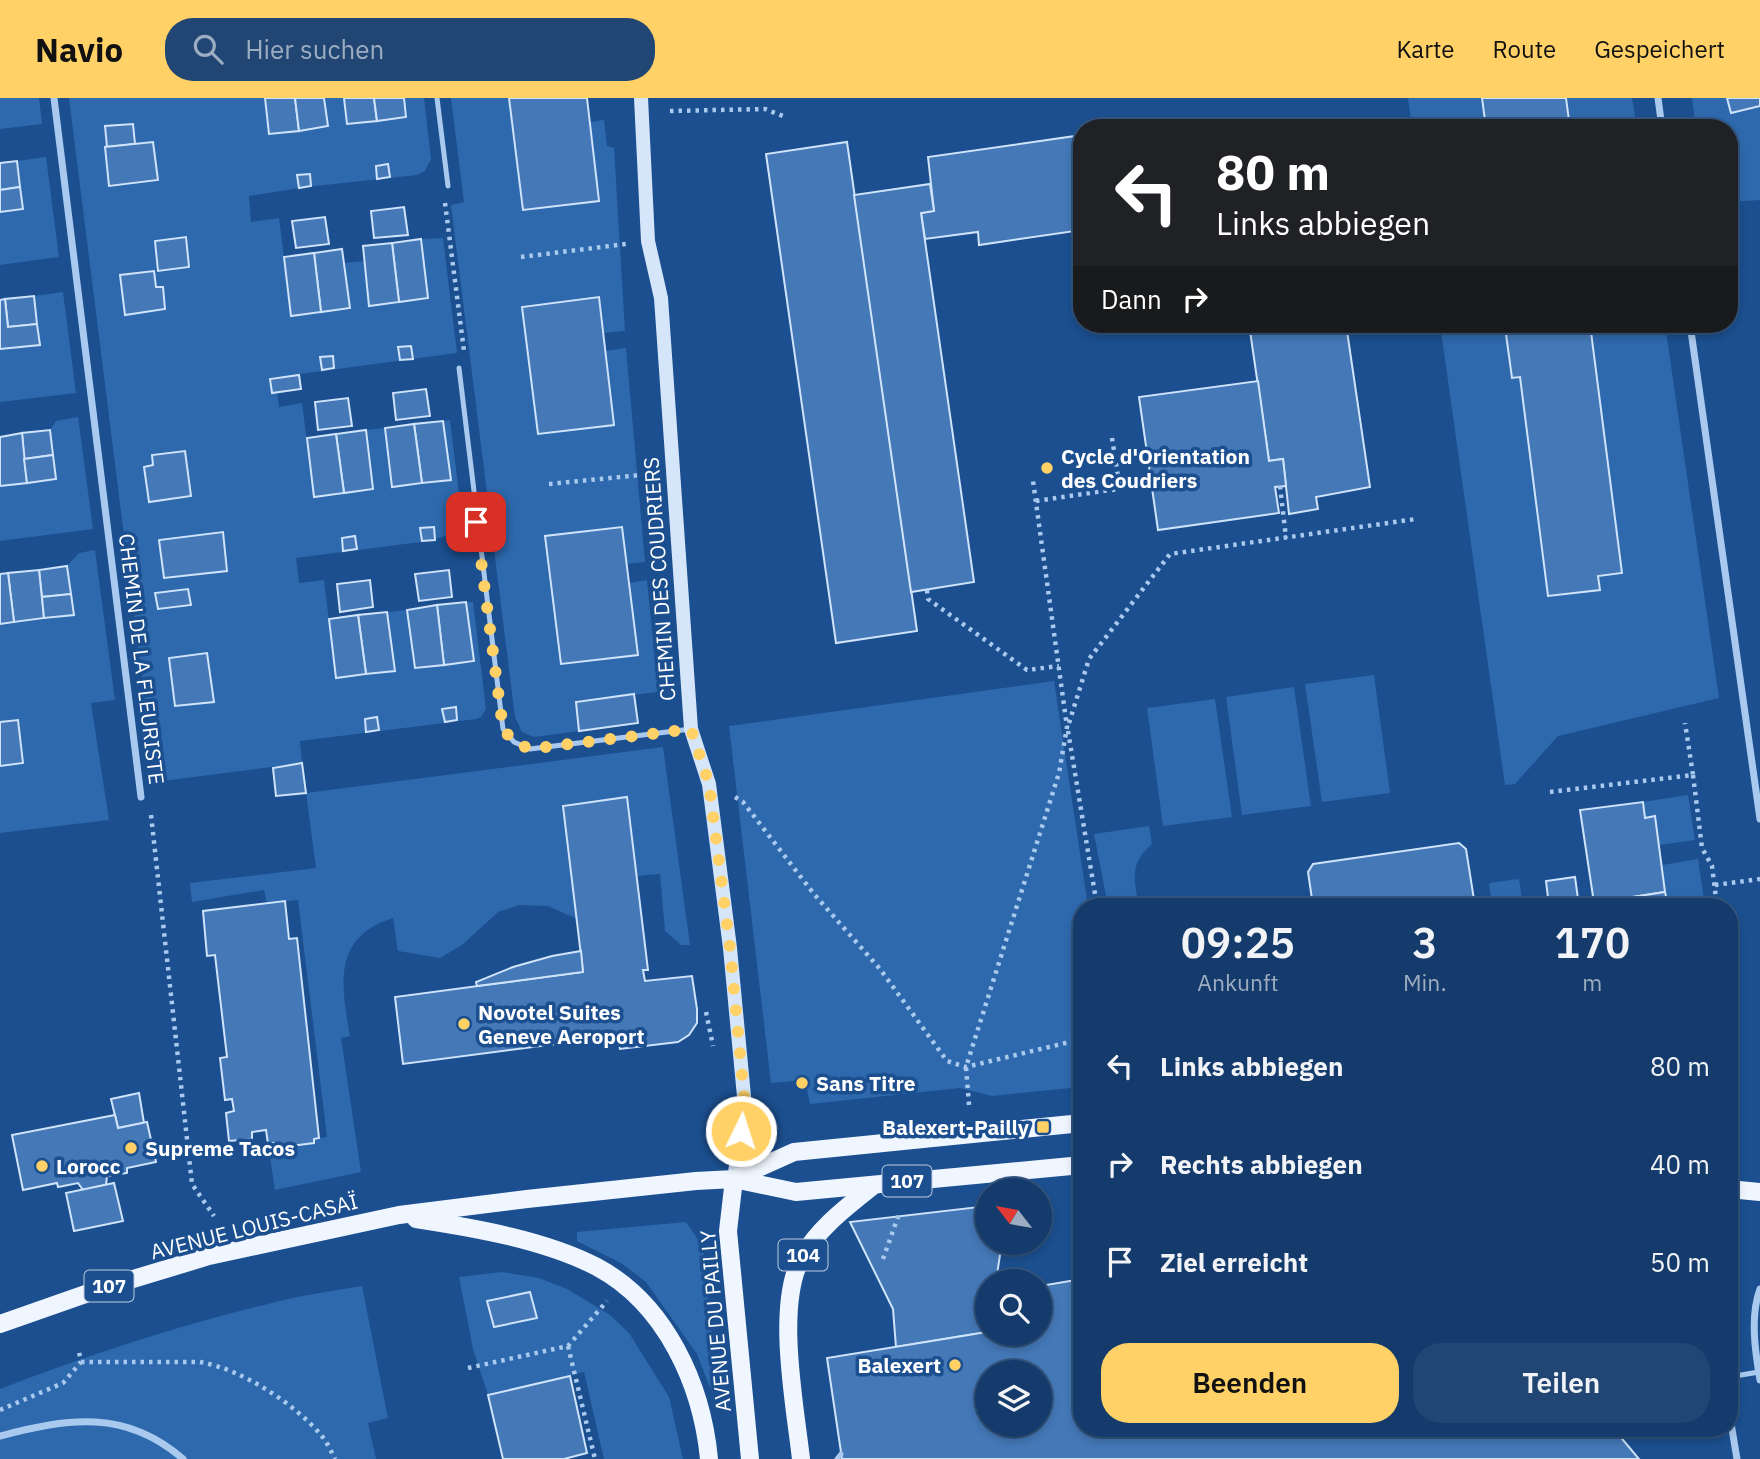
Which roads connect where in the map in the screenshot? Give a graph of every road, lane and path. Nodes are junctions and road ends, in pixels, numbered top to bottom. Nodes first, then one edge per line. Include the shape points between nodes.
1 (54, 98) edge
2 (438, 98) edge
3 (641, 98) edge
4 (1658, 98) edge
5 (670, 111) dead end
6 (783, 116) dead end
7 (1661, 119) edge
8 (448, 186) joint
9 (620, 244) dead end
10 (521, 257) dead end
11 (1691, 333) edge
12 (459, 368) joint
13 (1112, 438) dead end
14 (635, 476) dead end
15 (1033, 481) dead end
16 (549, 484) dead end
17 (1152, 484) dead end
18 (1280, 486) dead end
19 (1120, 489) junction
20 (1036, 501) junction
21 (1416, 519) dead end
22 (1286, 538) junction
23 (927, 590) dead end
24 (1059, 666) junction
25 (1685, 723) dead end
26 (1068, 727) junction
27 (691, 729) junction
28 (1693, 775) junction
29 (1550, 792) dead end
30 (729, 794) dead end
31 (141, 797) joint
32 (1760, 819) edge
33 (1760, 879) edge
34 (1714, 885) junction
35 (1096, 898) edge
36 (1716, 898) edge
37 (1073, 1041) edge
38 (966, 1067) junction
39 (969, 1105) dead end
40 (1073, 1124) edge
41 (1073, 1165) edge
42 (734, 1179) junction
43 (875, 1184) junction
44 (1738, 1190) edge
45 (1760, 1192) edge
46 (900, 1211) dead end
47 (399, 1215) junction
48 (214, 1216) dead end
49 (883, 1259) dead end
50 (622, 1283) joint
51 (1760, 1289) edge
52 (607, 1300) dead end
53 (0, 1324) edge
54 (568, 1346) junction
55 (79, 1352) dead end
56 (82, 1363) junction
57 (468, 1368) dead end
58 (1759, 1376) edge
59 (1738, 1377) edge
60 (0, 1410) edge
61 (0, 1436) edge
62 (1733, 1437) edge
63 (183, 1459) edge
64 (335, 1459) edge
65 (595, 1459) edge
66 (709, 1459) edge
67 (750, 1459) edge
68 (800, 1459) edge
69 (1737, 1459) edge

1 - 31 street, CHEMIN DE LA FLEURISTE
2 - 8 lane
3 - 27 street, CHEMIN DES COUDRIERS via 648,241 660,298
4 - 7 street
5 - 6 path via 765,109
8 - 12 path via 445,206 464,352
9 - 10 path
11 - 32 street
12 - 27 lane via 503,729 514,742 530,749
13 - 19 path
14 - 16 path
15 - 20 path
17 - 19 path
18 - 22 path
19 - 20 path
20 - 24 path
21 - 22 path
22 - 26 path via 1170,554 1089,659
23 - 24 path via 928,599 1027,670
24 - 26 path
25 - 28 path
26 - 35 path
26 - 38 path via 1059,773
27 - 42 street, CHEMIN DES COUDRIERS via 709,784 730,948 745,1107
28 - 29 path
28 - 34 path via 1702,848 1712,866
30 - 38 path via 743,802 880,969 947,1061
31 - 48 path, CHEMIN DE LA FLEURISTE via 149,803 192,1184
33 - 34 path
34 - 36 path
37 - 38 path
38 - 39 path
40 - 42 main road, AVENUE LOUIS-CASAÏ / 107 via 794,1153
41 - 43 main road, AVENUE LOUIS-CASAÏ / 107
42 - 43 main road, AVENUE LOUIS-CASAÏ / 107 via 796,1192
42 - 47 main road, AVENUE LOUIS-CASAÏ / 107
42 - 67 main road, AVENUE DU PAILLY via 728,1231
43 - 68 main road, 104 via 813,1241 792,1279 788,1317
44 - 45 main road
46 - 49 path
47 - 50 main road, AVENUE LOUIS-CASAÏ via 549,1248
47 - 53 main road, AVENUE LOUIS-CASAÏ / 107 via 209,1256
50 - 66 main road, AVENUE DU PAILLY via 643,1303 679,1353 702,1419
51 - 58 street via 1755,1322
52 - 54 path
54 - 57 path
54 - 65 path
55 - 56 path
56 - 60 path via 63,1383
56 - 64 path via 219,1365 296,1413 322,1436
58 - 59 lane
61 - 63 street via 41,1425 110,1422 137,1429
62 - 69 street

